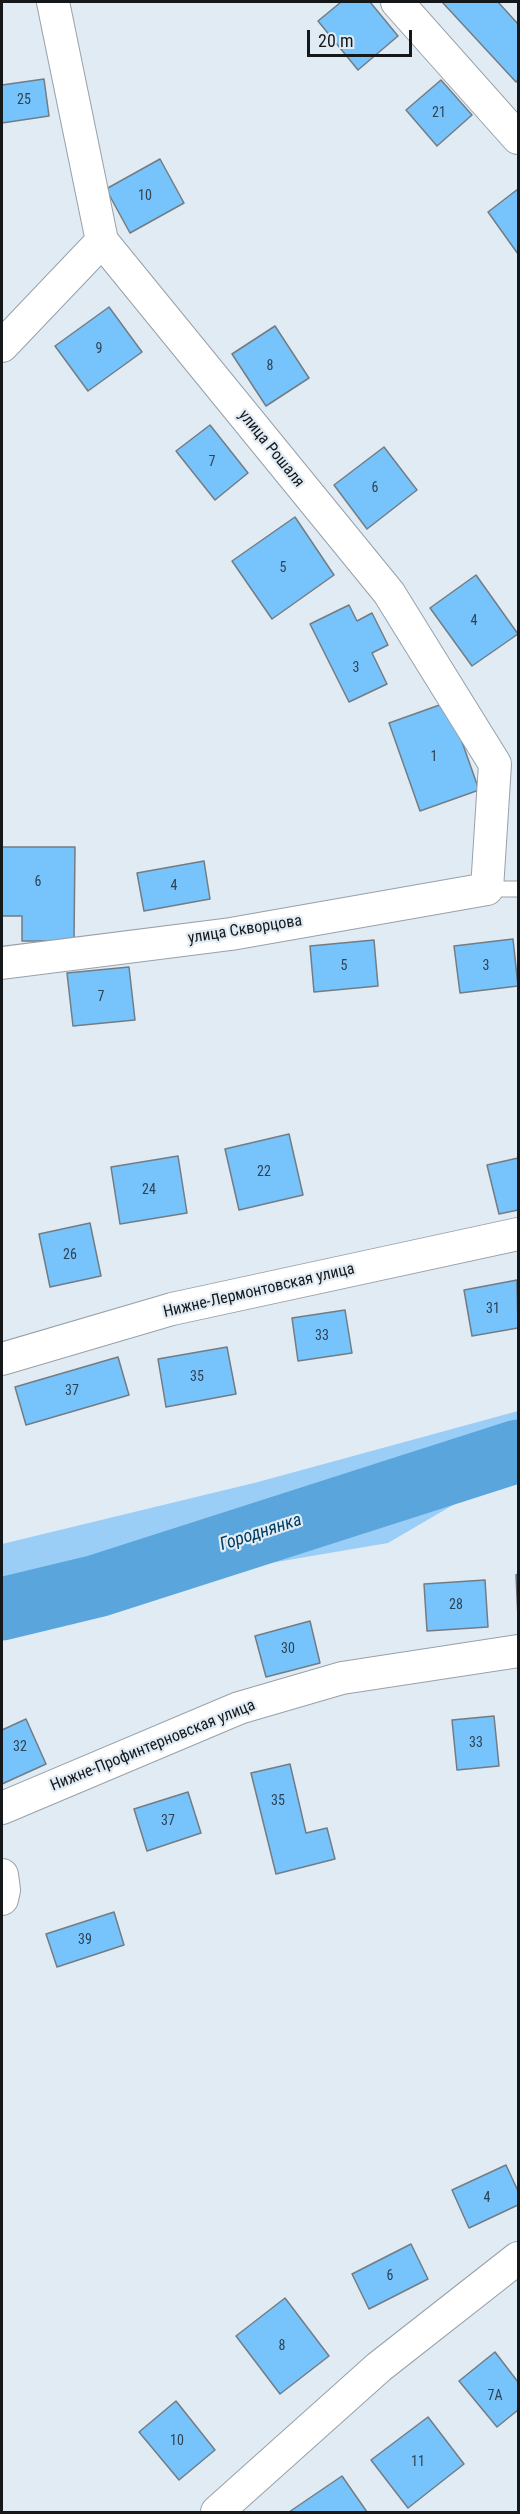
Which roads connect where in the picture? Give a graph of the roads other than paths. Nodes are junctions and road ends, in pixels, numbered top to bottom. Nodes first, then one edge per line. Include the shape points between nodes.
1 (53, 2) edge
2 (397, 2) edge
3 (519, 138) edge
4 (102, 241) junction
5 (2, 346) edge
6 (487, 889) junction
7 (519, 889) edge
8 (2, 963) edge
9 (519, 1234) edge
10 (2, 1359) edge
11 (519, 1651) edge
12 (2, 1808) edge
13 (2, 1875) edge
14 (2, 1899) edge
15 (519, 2258) edge
16 (217, 2512) edge

1 - 4 street, улица Рошаля
2 - 3 street
4 - 5 street
4 - 6 street, улица Рошаля via 389,593 495,764
6 - 7 lane
6 - 8 street, улица Скворцова via 231,934
9 - 10 street, Нижне-Лермонтовская улица via 172,1309
11 - 12 street, Нижне-Профинтерновская улица via 342,1678 250,1705
13 - 14 street
15 - 16 street via 379,2367

